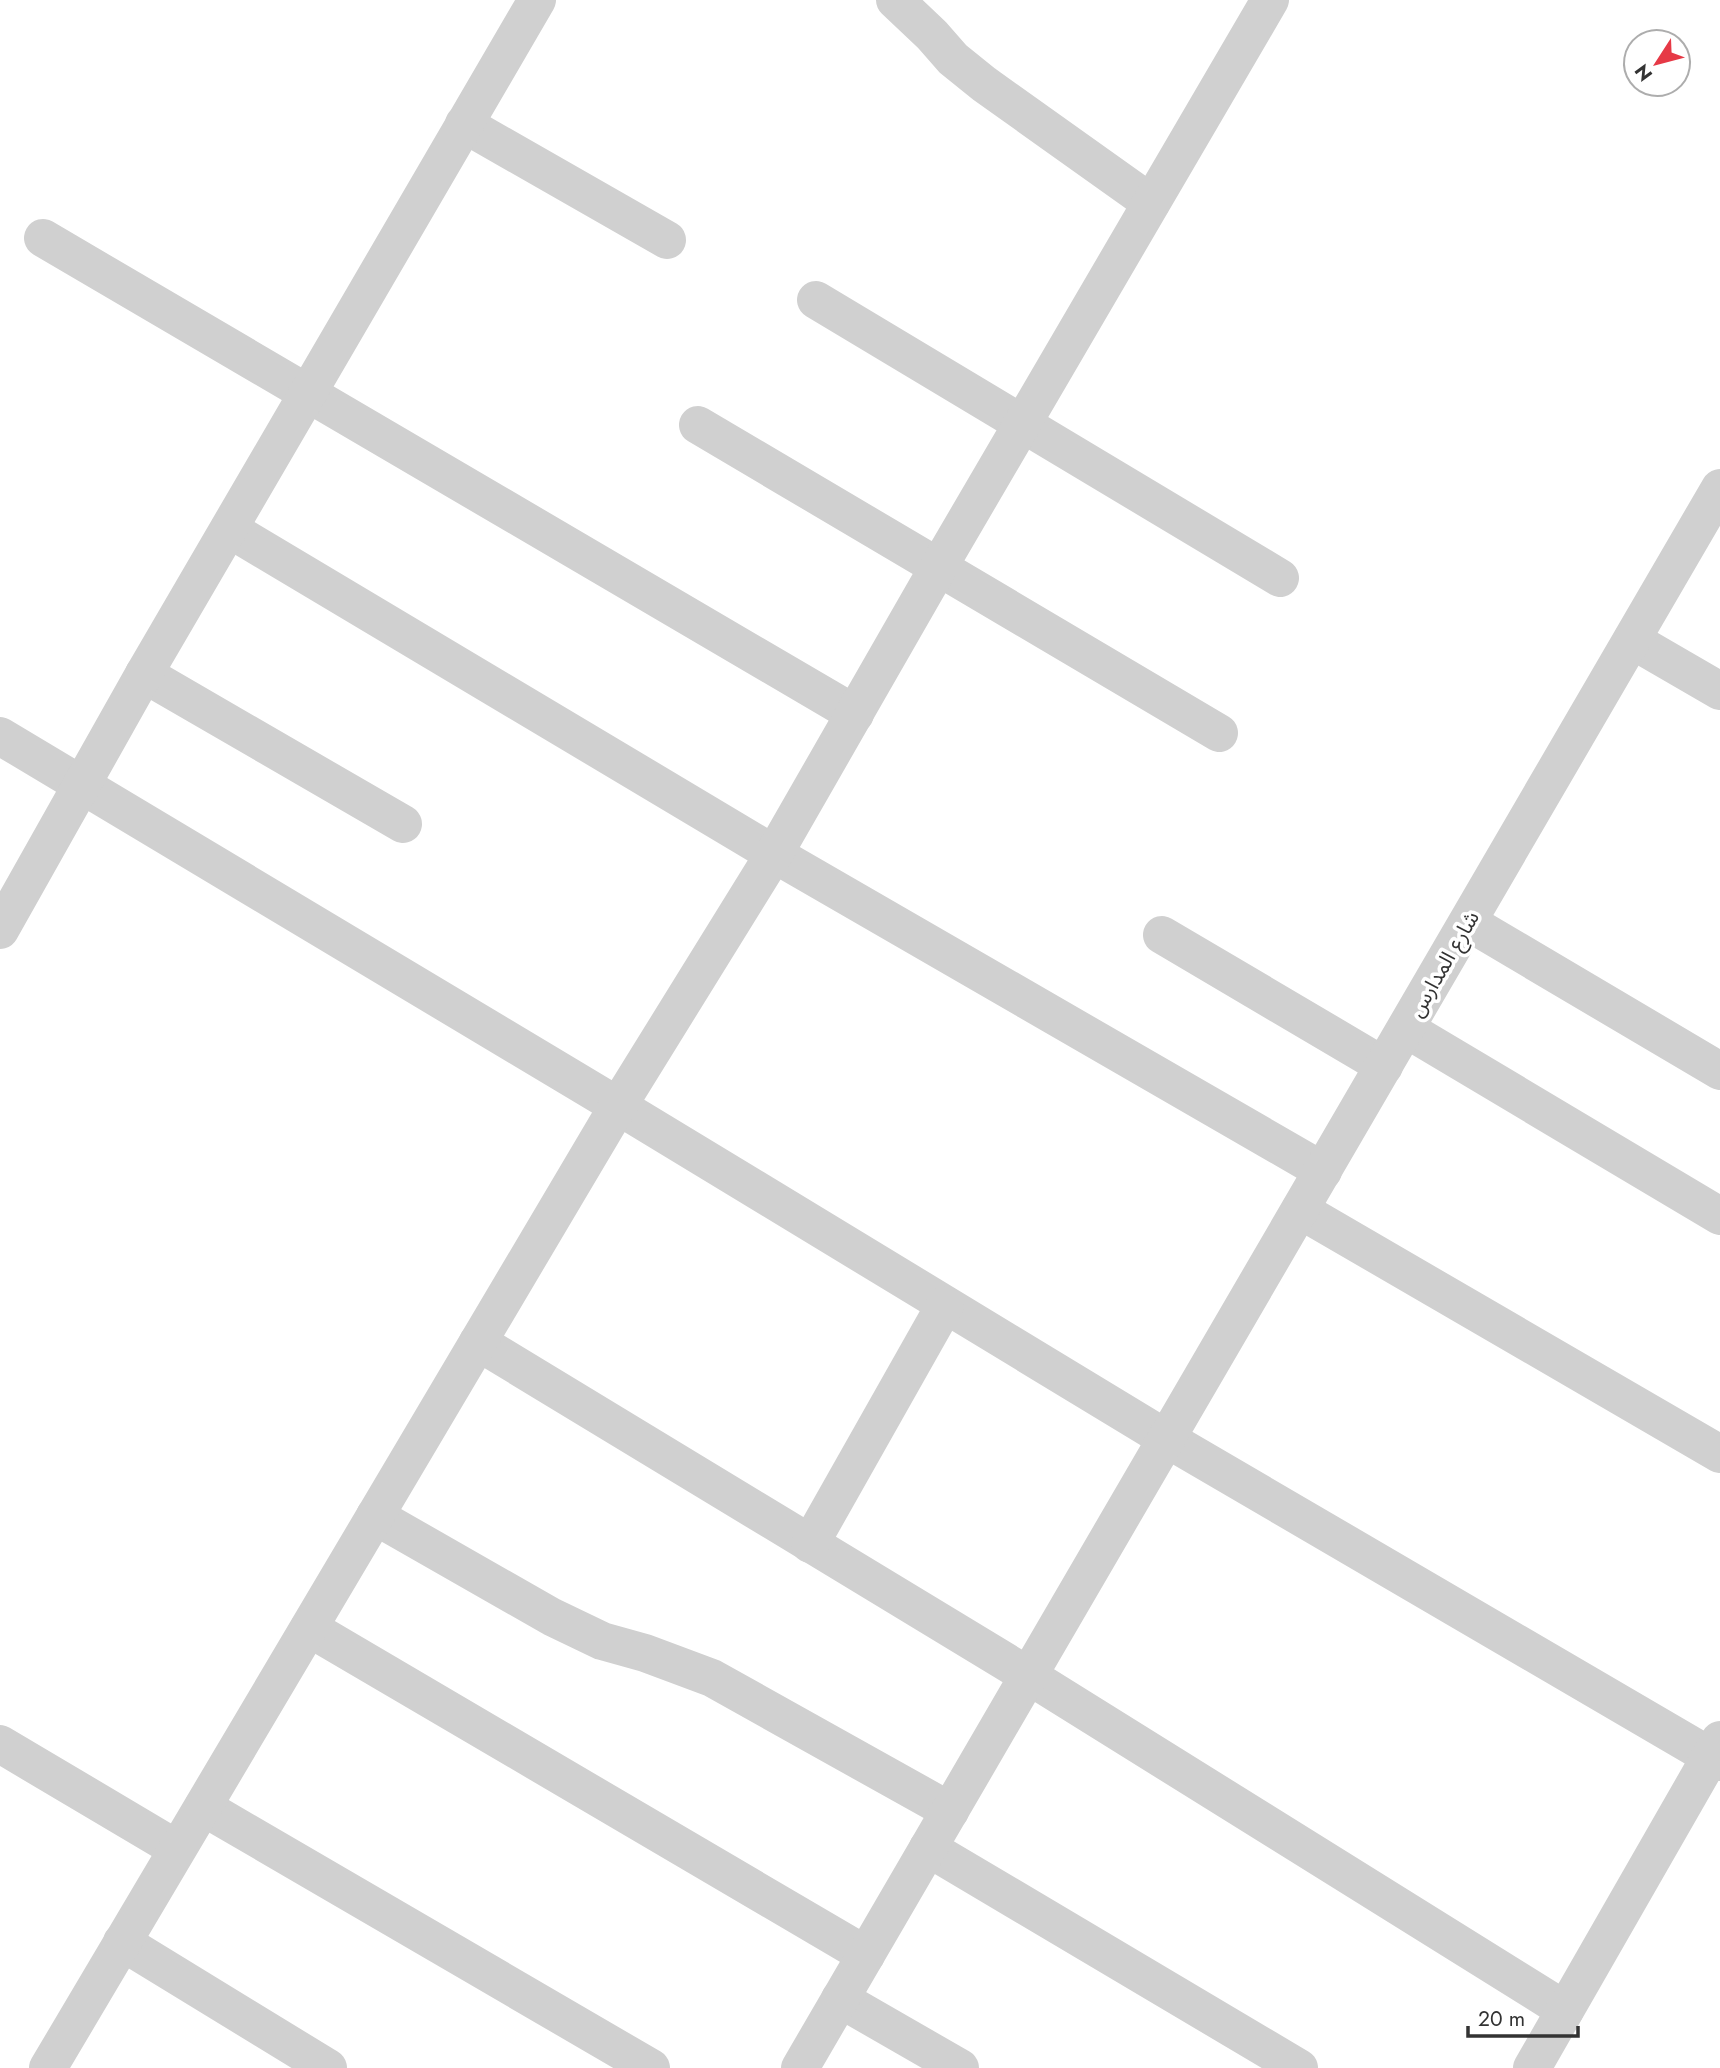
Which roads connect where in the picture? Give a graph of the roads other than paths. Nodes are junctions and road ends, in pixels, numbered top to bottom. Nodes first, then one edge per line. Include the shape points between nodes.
1 (537, 0) edge
2 (895, 0) edge
3 (1267, 1) edge
4 (464, 124) junction
5 (1151, 203) junction
6 (43, 238) dead end
7 (667, 240) dead end
8 (816, 300) dead end
9 (307, 393) junction
10 (1022, 424) junction
11 (698, 425) dead end
12 (1720, 488) edge
13 (229, 529) junction
14 (938, 568) junction
15 (1280, 578) dead end
16 (1632, 640) junction
17 (144, 674) junction
18 (1720, 691) edge
19 (855, 714) junction
20 (1219, 733) dead end
21 (0, 736) edge
22 (81, 783) junction
23 (403, 824) dead end
24 (774, 854) junction
25 (1468, 922) junction
26 (0, 930) edge
27 (1162, 935) dead end
28 (1406, 1029) junction
29 (1384, 1066) junction
30 (1720, 1071) edge
31 (618, 1106) junction
32 (1323, 1171) junction
33 (1300, 1210) junction
34 (1720, 1216) edge
35 (945, 1305) junction
36 (478, 1342) junction
37 (1167, 1439) junction
38 (1720, 1454) edge
39 (375, 1516) junction
40 (810, 1544) junction
41 (309, 1628) junction
42 (1029, 1676) junction
43 (0, 1744) edge
44 (1717, 1753) edge
45 (203, 1807) junction
46 (950, 1811) junction
47 (928, 1848) junction
48 (177, 1849) junction
49 (122, 1942) junction
50 (866, 1955) junction
51 (841, 1999) junction
52 (1565, 2010) junction
53 (48, 2068) edge
54 (328, 2068) edge
55 (650, 2068) edge
56 (800, 2068) edge
57 (960, 2068) edge
58 (1299, 2068) edge
59 (1532, 2068) edge

1 - 4 street
2 - 5 street via 984,84
3 - 5 street
4 - 7 street
4 - 9 street
5 - 10 street
6 - 9 street
8 - 10 street
9 - 13 street
9 - 19 street
10 - 14 street
10 - 15 street
11 - 14 street
12 - 16 street, شارع المدارس
13 - 17 street
13 - 24 street
14 - 19 street
14 - 20 street
16 - 18 street
16 - 25 street, شارع المدارس
17 - 22 street
17 - 23 street
19 - 24 street
21 - 22 street
22 - 26 street
22 - 31 street
24 - 31 street
24 - 32 street
25 - 28 street, شارع المدارس
25 - 30 street
27 - 29 street
28 - 29 street, شارع المدارس
28 - 34 street
29 - 32 street, شارع المدارس
31 - 35 street
31 - 36 street
32 - 33 street, شارع المدارس
33 - 37 street, شارع المدارس
33 - 38 street
35 - 37 street
35 - 40 street
36 - 39 street
36 - 40 street
37 - 42 street, شارع المدارس
37 - 44 street
39 - 41 street
39 - 46 street via 551,1618 712,1678
40 - 42 street
41 - 45 street
41 - 50 street
42 - 46 street, شارع المدارس
42 - 52 street
43 - 48 street
44 - 52 street
45 - 48 street
45 - 55 street
46 - 47 street, شارع المدارس
47 - 50 street, شارع المدارس
47 - 58 street
48 - 49 street
49 - 53 street
49 - 54 street
50 - 51 street, شارع المدارس
51 - 56 street, شارع المدارس
51 - 57 street
52 - 59 street

